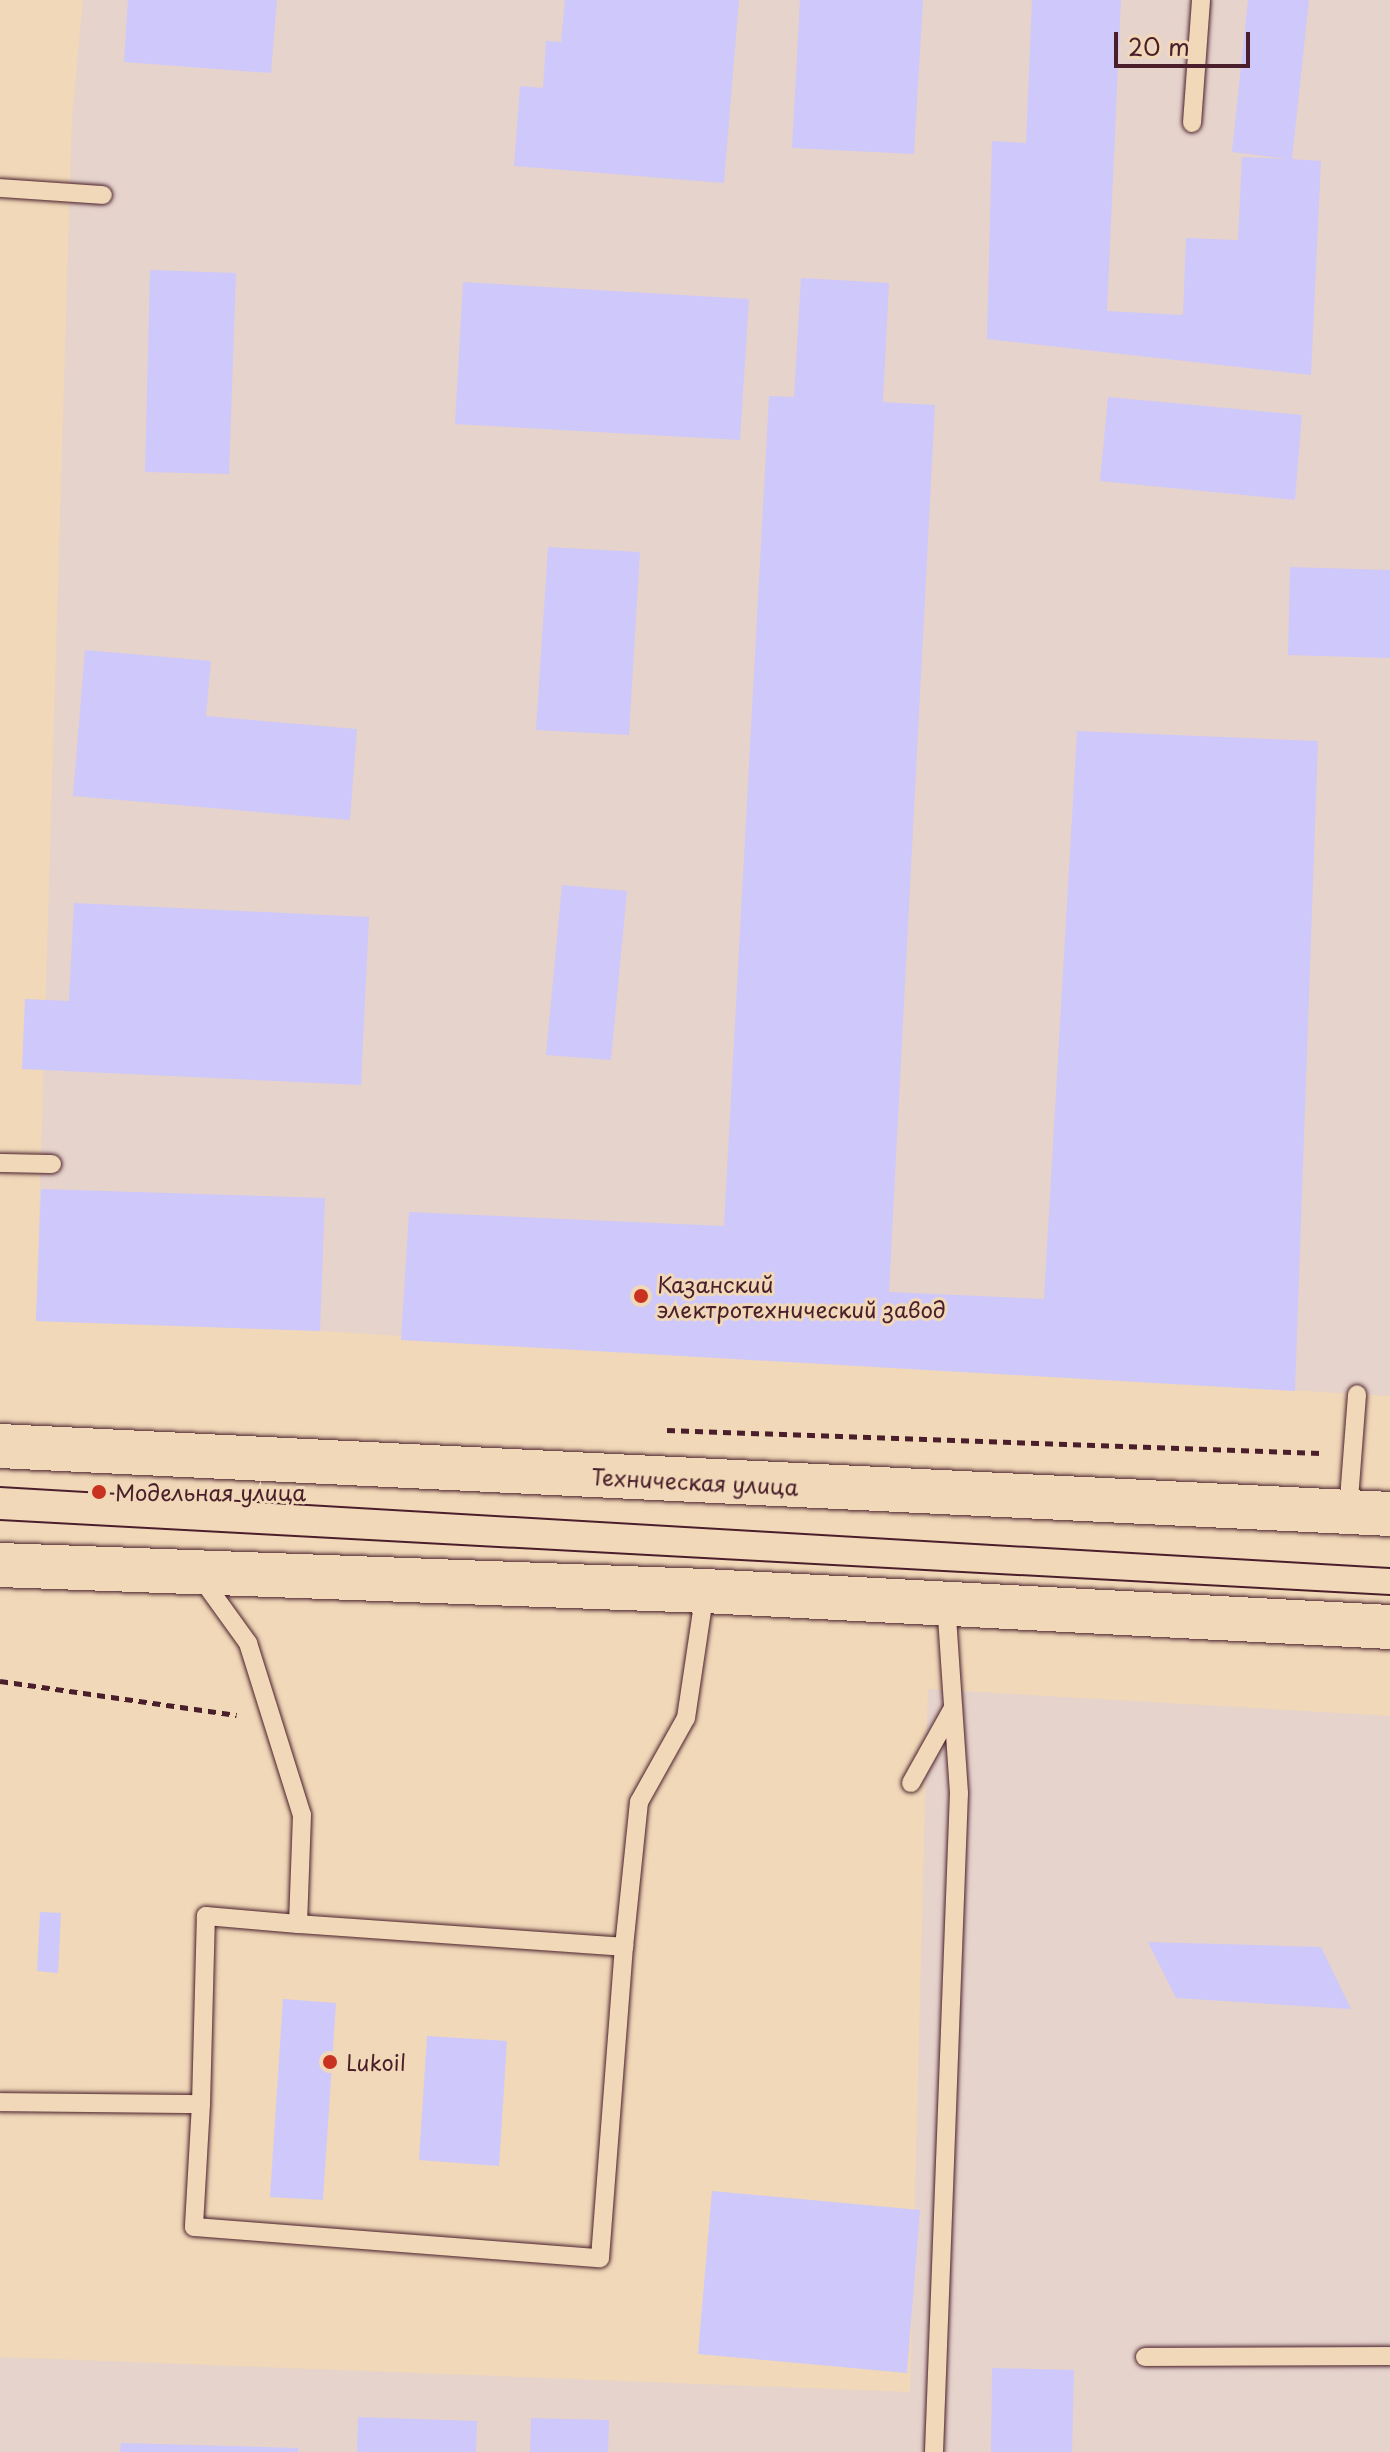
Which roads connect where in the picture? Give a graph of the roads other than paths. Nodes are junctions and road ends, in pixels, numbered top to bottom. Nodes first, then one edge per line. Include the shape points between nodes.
1 (1201, 0) edge
2 (1192, 123) dead end
3 (0, 188) edge
4 (103, 195) dead end
5 (0, 1163) edge
6 (52, 1164) dead end
7 (1357, 1394) dead end
8 (0, 1446) edge
9 (1369, 1513) edge
10 (0, 1565) edge
11 (195, 1570) junction
12 (705, 1591) junction
13 (946, 1604) junction
14 (1390, 1627) edge
15 (953, 1708) junction
16 (911, 1783) dead end
17 (298, 1924) junction
18 (624, 1947) junction
19 (0, 2102) edge
20 (201, 2104) junction
21 (1390, 2356) edge
22 (1145, 2357) dead end
23 (934, 2452) edge

1 - 2 lane
3 - 4 lane
5 - 6 lane
7 - 9 lane via 1350,1454
8 - 9 main road, Техническая улица
10 - 11 main road
11 - 12 main road
11 - 17 lane via 248,1643 302,1815
12 - 13 main road
12 - 18 lane via 686,1718 639,1802
13 - 14 main road
13 - 15 lane
15 - 16 lane
15 - 23 lane via 959,1793
17 - 18 lane
17 - 20 lane via 206,1916
18 - 20 lane via 600,2258 194,2227
19 - 20 lane
21 - 22 lane

